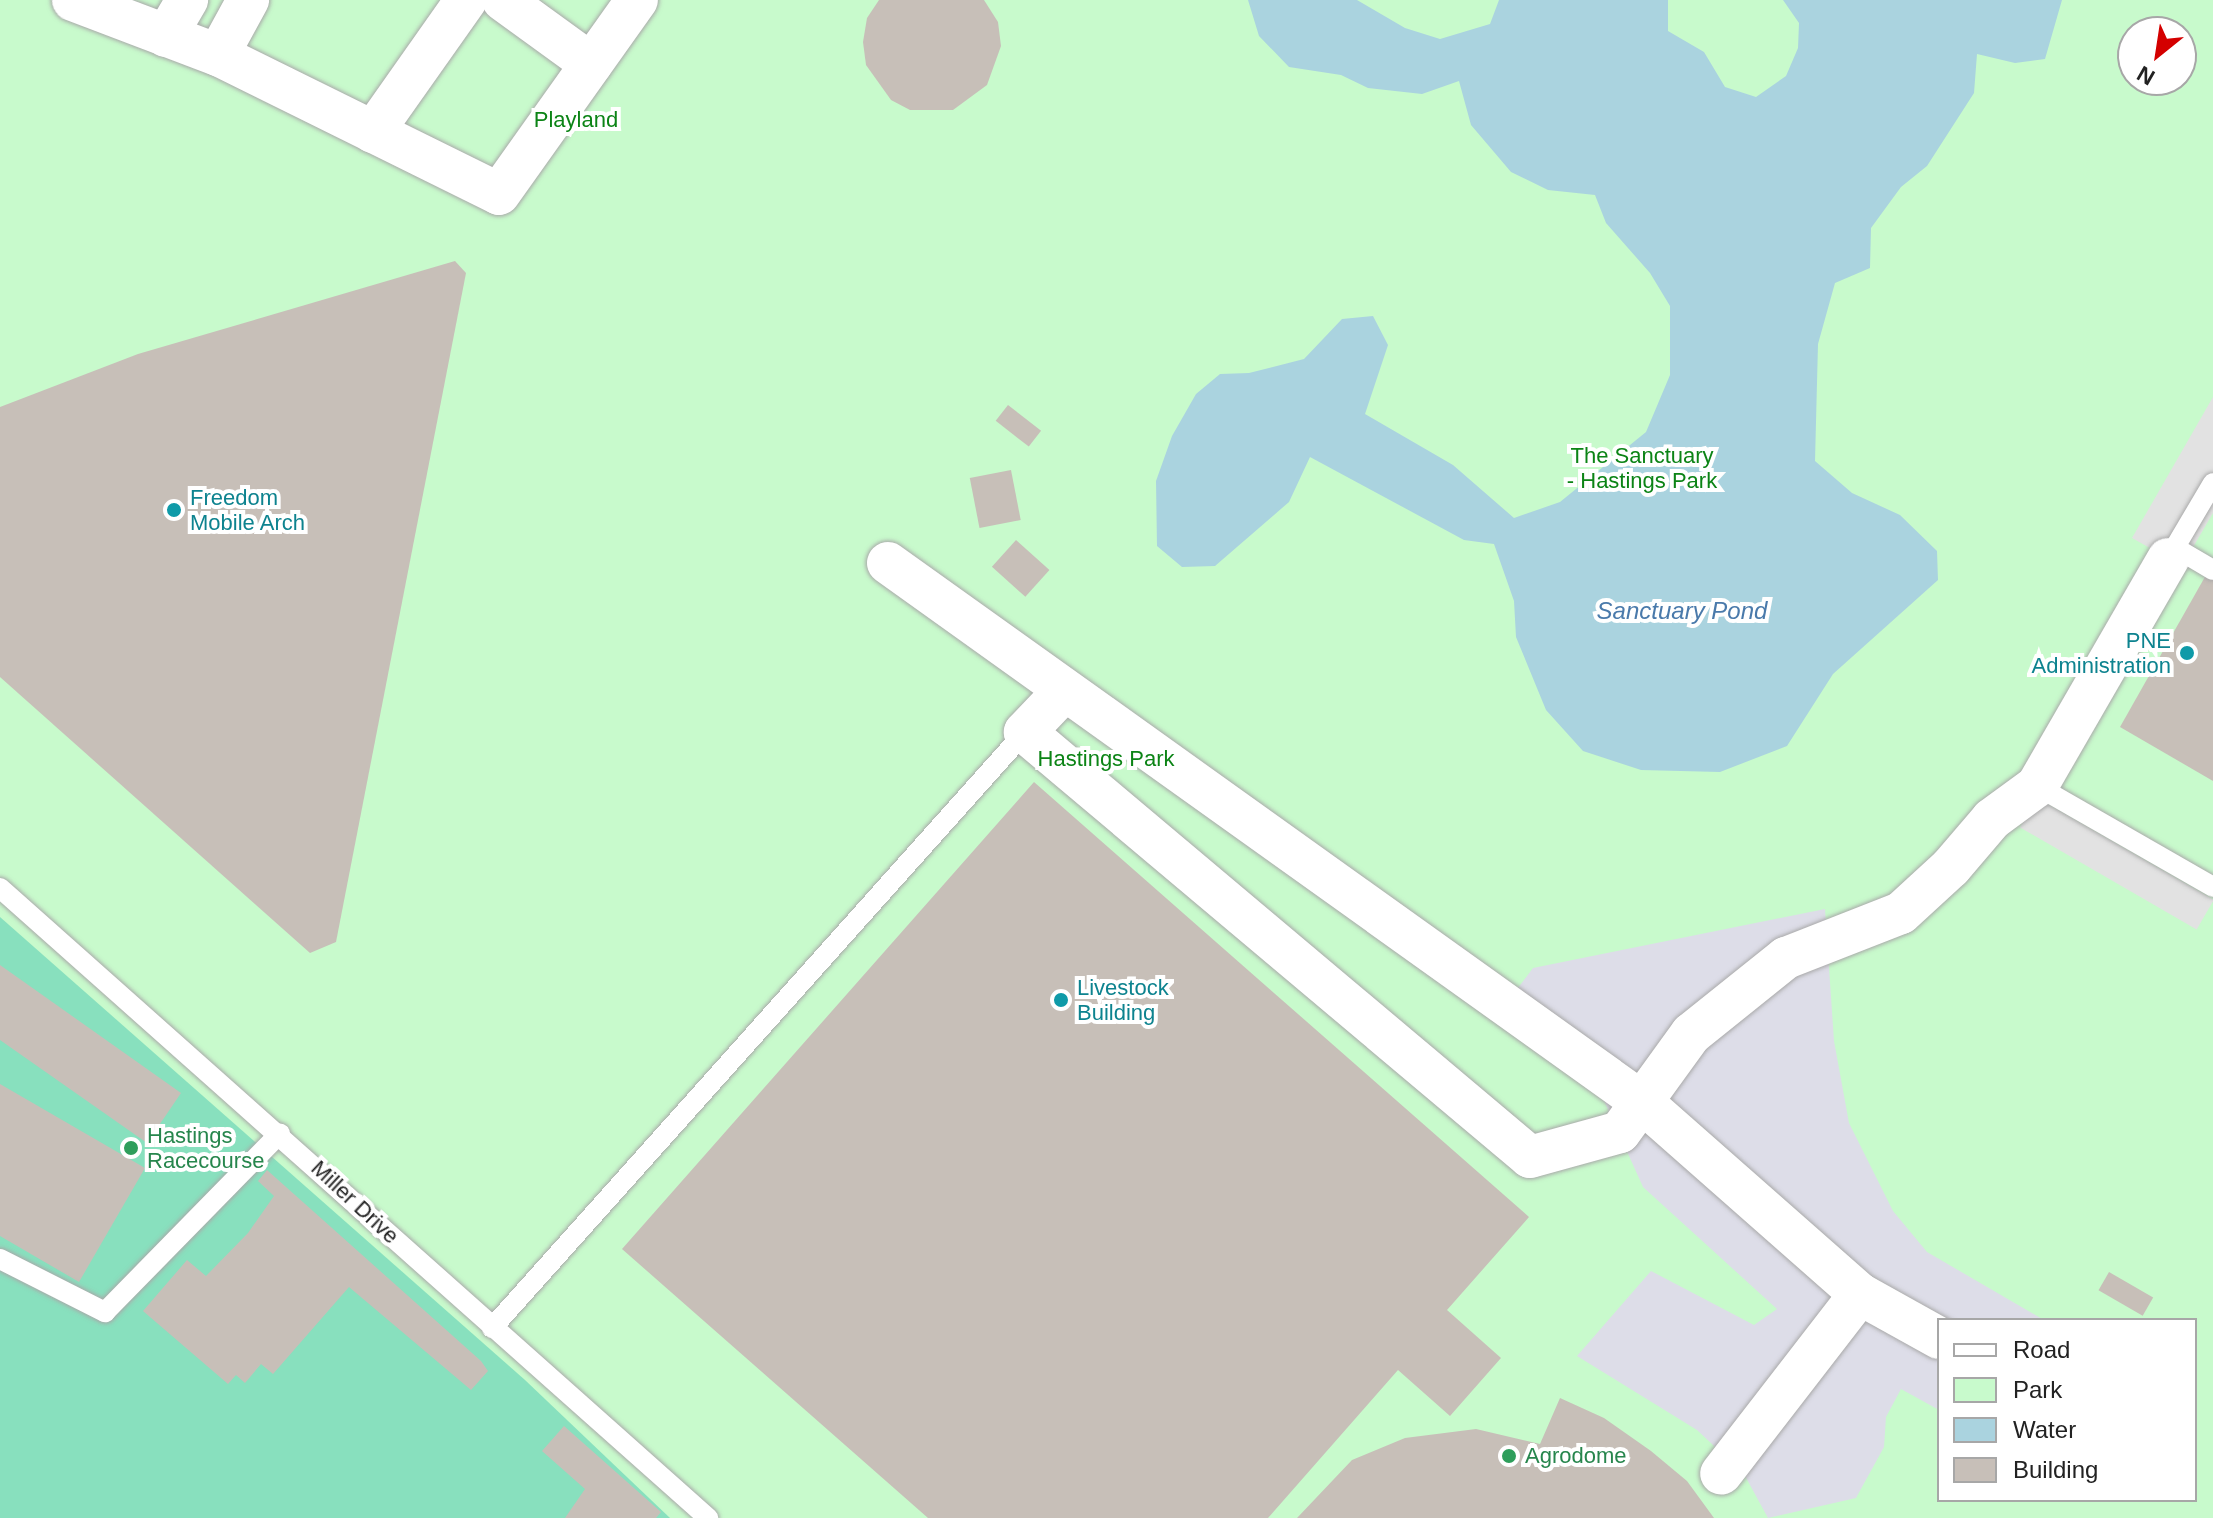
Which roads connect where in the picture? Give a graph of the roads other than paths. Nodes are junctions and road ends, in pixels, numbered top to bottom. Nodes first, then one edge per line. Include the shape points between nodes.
1 (73, 0) edge
2 (187, 0) edge
3 (248, 0) edge
4 (466, 0) edge
5 (503, 0) edge
6 (637, 0) edge
7 (166, 36) junction
8 (218, 55) junction
9 (591, 64) junction
10 (373, 132) junction
11 (2213, 483) edge
12 (2171, 553) junction
13 (888, 563) dead end
14 (2213, 570) edge
15 (1064, 691) junction
16 (1025, 732) junction
17 (2037, 786) junction
18 (2213, 887) edge
19 (0, 888) edge
20 (1643, 1103) junction
21 (280, 1133) junction
22 (0, 1259) edge
23 (1860, 1294) junction
24 (492, 1328) junction
25 (1937, 1337) edge
26 (1721, 1474) dead end
27 (700, 1515) edge

1 - 7 street
2 - 7 street
3 - 8 street
4 - 10 street
5 - 9 street
6 - 9 street
7 - 8 street
8 - 10 street
9 - 10 street via 499,194
11 - 12 lane
12 - 14 lane
12 - 17 street
13 - 15 street
15 - 16 street
15 - 20 street
16 - 20 street via 1530,1157 1620,1132
16 - 24 lane
17 - 18 lane
17 - 20 street via 1992,819 1901,913 1786,958 1702,1024
19 - 21 lane, Miller Drive
20 - 23 street
21 - 22 lane via 105,1312
21 - 24 lane, Miller Drive
23 - 25 street
23 - 26 street
24 - 27 lane, Miller Drive

